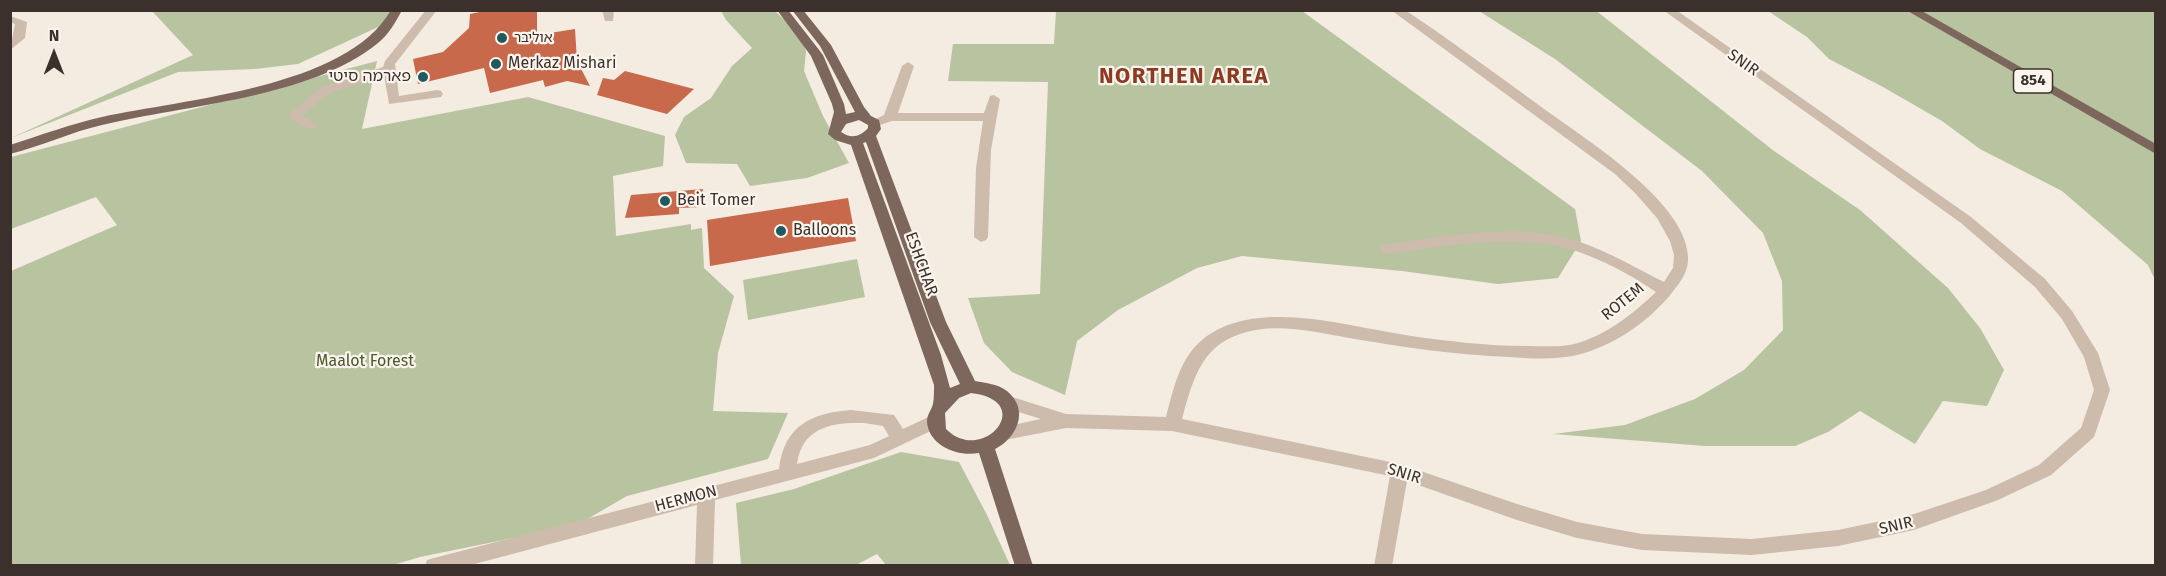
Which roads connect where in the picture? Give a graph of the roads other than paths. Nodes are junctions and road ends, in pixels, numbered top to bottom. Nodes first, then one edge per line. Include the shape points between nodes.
1 (398, 10) edge
2 (432, 10) edge
3 (782, 10) edge
4 (797, 10) edge
5 (1396, 10) edge
6 (1668, 10) edge
7 (1911, 10) edge
8 (15, 16) edge
9 (10, 47) edge
10 (908, 66) dead end
11 (389, 69) junction
12 (437, 94) dead end
13 (994, 99) dead end
14 (890, 117) junction
15 (989, 117) junction
16 (838, 123) junction
17 (311, 124) dead end
18 (867, 129) junction
19 (10, 150) edge
20 (2156, 150) edge
21 (981, 237) dead end
22 (1387, 249) dead end
23 (1666, 290) junction
24 (970, 387) junction
25 (1009, 402) junction
26 (941, 403) junction
27 (935, 421) junction
28 (1066, 421) junction
29 (1172, 424) junction
30 (1005, 433) junction
31 (900, 438) junction
32 (985, 445) junction
33 (1400, 471) junction
34 (787, 473) junction
35 (706, 494) junction
36 (434, 566) edge
37 (704, 566) edge
38 (1024, 566) edge
39 (1383, 566) edge

1 - 19 main road via 370,44 308,75 82,127
2 - 11 street
3 - 16 main road via 818,55 838,104
4 - 18 main road, ESHCHAR via 825,45
5 - 23 street, ROTEM via 1644,192 1673,232 1681,253 1680,269
6 - 33 street, SNIR via 1966,220 2040,283 2067,315 2092,357 2102,390 2088,432 2045,470 1992,495 1914,522 1838,538 1752,547 1642,542 1577,530
7 - 20 main road, 854
8 - 9 street via 21,22 19,38
10 - 14 street
11 - 12 street via 393,101
11 - 17 street via 317,95 295,116
13 - 15 street
14 - 15 street
14 - 18 street
15 - 21 street via 981,191
16 - 18 main road via 854,116
16 - 18 main road via 834,130 838,138
18 - 24 main road, ESHCHAR via 938,322
18 - 26 main road, ESHCHAR via 942,385
22 - 23 street via 1479,238 1553,240 1584,250
23 - 29 street, ROTEM via 1618,333 1587,347 1549,353 1486,351 1294,323 1264,322 1235,328 1207,344 1188,369
24 - 25 main road via 993,389
24 - 26 main road via 949,395
25 - 28 street, SNIR
25 - 30 main road via 1012,422
26 - 27 main road
27 - 31 street, HERMON
27 - 32 main road via 943,437 952,443
28 - 29 street, SNIR
28 - 30 street, SNIR
29 - 33 street, SNIR
30 - 32 main road
31 - 34 street, HERMON via 874,451
31 - 34 street via 888,420 868,416 842,416 817,423 796,439
32 - 38 main road
33 - 39 street
34 - 35 street, HERMON
35 - 36 street, HERMON
35 - 37 street

